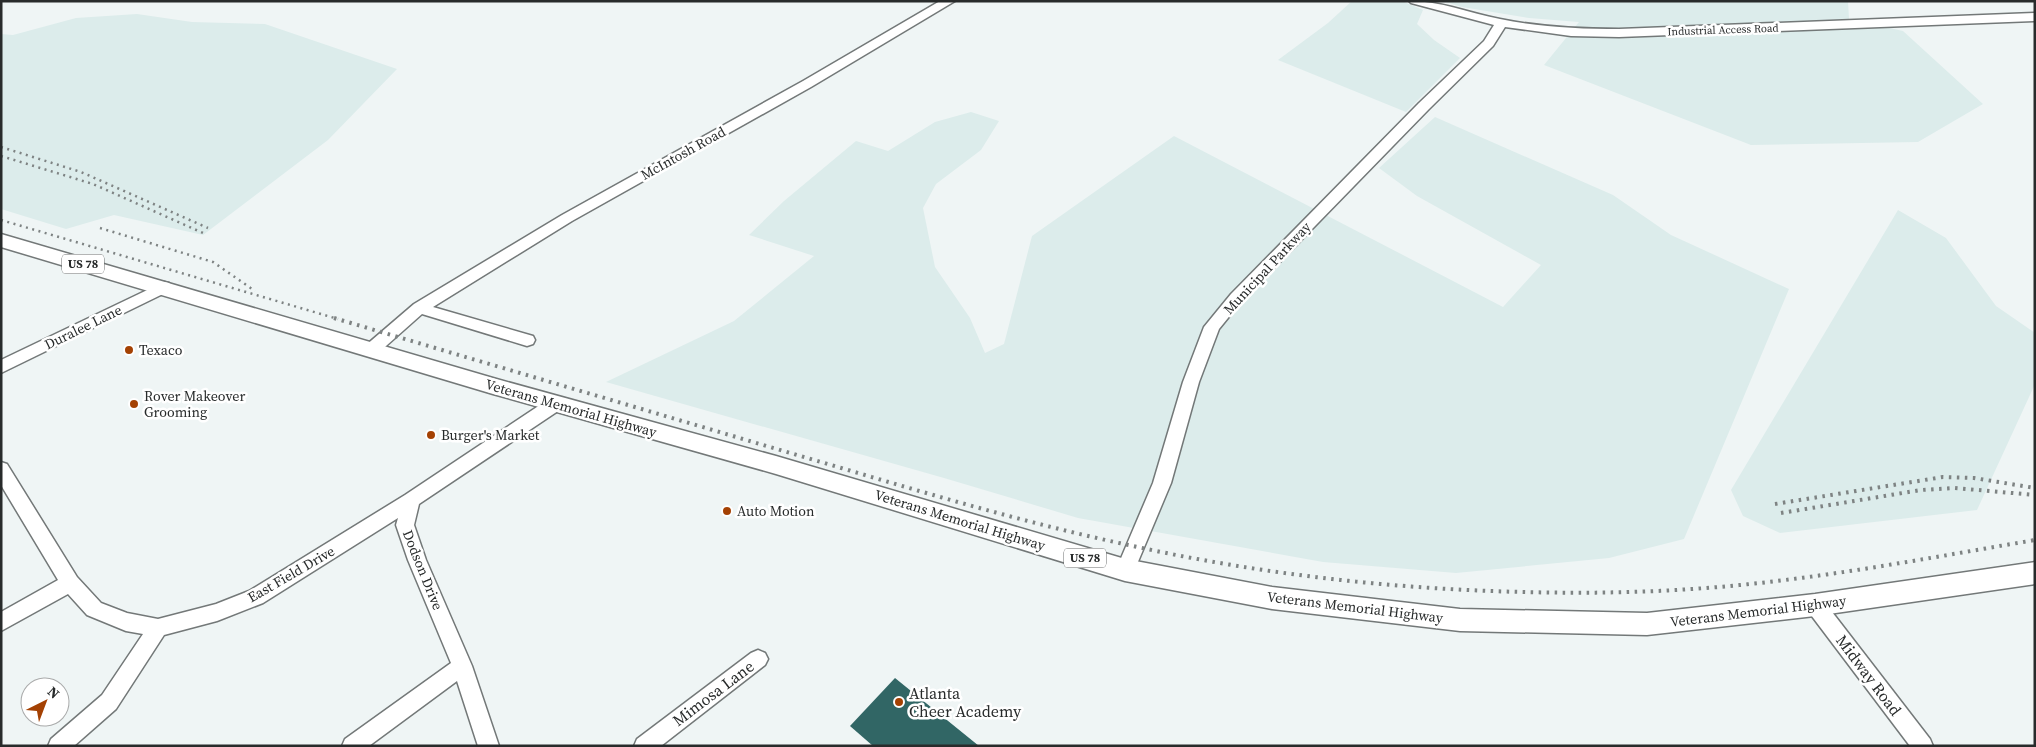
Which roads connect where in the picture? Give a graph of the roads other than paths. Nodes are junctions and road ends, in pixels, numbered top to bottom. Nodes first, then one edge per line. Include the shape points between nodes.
1 (949, 1) edge
2 (1415, 1) edge
3 (2035, 17) edge
4 (1501, 23) junction
5 (1, 240) edge
6 (164, 287) junction
7 (419, 308) junction
8 (527, 340) dead end
9 (371, 350) junction
10 (1, 367) edge
11 (555, 404) junction
12 (1, 469) edge
13 (411, 500) junction
14 (1125, 570) junction
15 (2035, 573) edge
16 (70, 583) junction
17 (1816, 605) junction
18 (1, 622) edge
19 (158, 628) junction
20 (758, 659) dead end
21 (462, 666) junction
22 (58, 746) edge
23 (352, 746) edge
24 (489, 746) edge
25 (644, 746) edge
26 (1923, 746) edge

1 - 7 street, McIntosh Road via 567,218
2 - 4 street, Industrial Access Road
3 - 4 street, Industrial Access Road via 1620,33 1572,32
4 - 14 street, Municipal Parkway via 1489,43 1243,291 1212,327 1191,382 1162,483
5 - 6 main road, Veterans Memorial Highway / US 78
6 - 9 main road, Veterans Memorial Highway / US 78
6 - 10 street, Duralee Lane
7 - 8 street
7 - 9 street, McIntosh Road
9 - 11 main road, Veterans Memorial Highway / US 78
11 - 13 street
11 - 14 main road, Veterans Memorial Highway / US 78 via 776,465
12 - 16 street, East Field Drive
13 - 19 street, East Field Drive via 256,597 217,612
13 - 21 street, Dodson Drive via 405,525
14 - 17 main road, Veterans Memorial Highway / US 78 via 1272,598 1460,620 1646,624
15 - 17 main road, Veterans Memorial Highway / US 78
16 - 18 street
16 - 19 street, East Field Drive via 94,609 126,622
17 - 26 street, Midway Road
19 - 22 street via 109,702
20 - 25 street, Mimosa Lane
21 - 23 street
21 - 24 street, Dodson Drive

